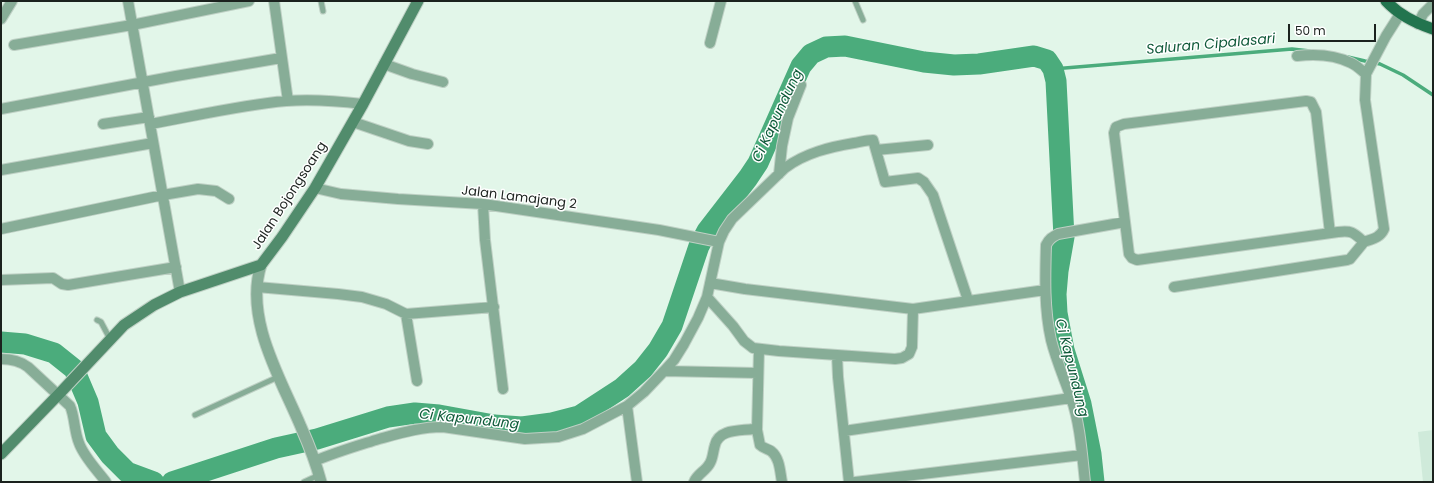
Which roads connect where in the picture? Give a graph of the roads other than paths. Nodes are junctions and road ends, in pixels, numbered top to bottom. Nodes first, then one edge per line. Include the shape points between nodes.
1 (12, 1) edge
2 (128, 1) edge
3 (249, 1) edge
4 (274, 1) edge
5 (321, 1) edge
6 (418, 1) edge
7 (721, 1) edge
8 (855, 1) edge
9 (1386, 1) edge
10 (1433, 4) edge
11 (323, 11) dead end
12 (1400, 14) junction
13 (1, 20) edge
14 (863, 20) dead end
15 (1418, 24) junction
16 (132, 25) junction
17 (1433, 29) edge
18 (710, 43) dead end
19 (14, 46) dead end
20 (1298, 56) dead end
21 (281, 58) junction
22 (384, 64) junction
23 (1367, 72) junction
24 (443, 82) dead end
25 (143, 83) junction
26 (801, 85) dead end
27 (288, 101) junction
28 (363, 104) junction
29 (1, 110) edge
30 (149, 120) junction
31 (353, 122) junction
32 (103, 124) dead end
33 (154, 144) junction
34 (428, 144) dead end
35 (928, 145) dead end
36 (876, 150) junction
37 (1, 170) edge
38 (779, 174) junction
39 (315, 188) junction
40 (163, 195) junction
41 (229, 199) dead end
42 (483, 204) junction
43 (1125, 222) junction
44 (1, 229) edge
45 (1330, 233) junction
46 (716, 241) junction
47 (1364, 242) junction
48 (261, 265) junction
49 (176, 267) junction
50 (1, 280) edge
51 (710, 283) junction
52 (257, 287) junction
53 (1174, 287) dead end
54 (1045, 290) junction
55 (180, 292) junction
56 (707, 297) junction
57 (968, 300) junction
58 (494, 307) junction
59 (913, 309) junction
60 (406, 314) junction
61 (97, 320) dead end
62 (110, 339) junction
63 (759, 349) junction
64 (837, 355) junction
65 (1, 359) edge
66 (664, 371) junction
67 (758, 373) junction
68 (278, 376) junction
69 (417, 381) dead end
70 (503, 389) dead end
71 (59, 394) junction
72 (1071, 398) junction
73 (627, 406) junction
74 (195, 415) dead end
75 (757, 430) junction
76 (844, 432) junction
77 (1, 454) edge
78 (1082, 455) junction
79 (313, 456) junction
80 (948, 471) junction
81 (320, 479) edge
82 (106, 482) edge
83 (304, 482) edge
84 (637, 482) edge
85 (694, 482) edge
86 (782, 482) edge
87 (849, 482) edge
88 (855, 482) edge
89 (949, 482) edge
90 (1085, 482) edge

1 - 13 street
2 - 16 street
3 - 16 street
4 - 21 street
5 - 11 lane
6 - 22 main road, Jalan Bojongsoang
7 - 18 street
8 - 14 lane
9 - 12 main road
10 - 15 street
12 - 15 main road
12 - 23 street
15 - 17 main road
16 - 19 street
16 - 25 street
20 - 23 street via 1330,57 1351,63
21 - 25 street
21 - 27 street
22 - 24 street
22 - 28 main road, Jalan Bojongsoang
23 - 47 street via 1365,100 1384,229 1382,234
25 - 29 street
25 - 30 street
26 - 38 street via 788,118
27 - 28 street
27 - 30 street
28 - 31 main road, Jalan Bojongsoang
30 - 32 street
30 - 33 street
31 - 34 street
31 - 39 main road, Jalan Bojongsoang
33 - 37 street
33 - 40 street
35 - 36 street
36 - 38 street via 871,140 832,147 792,163
36 - 57 street via 885,182 918,178 933,195
38 - 46 street via 732,219
39 - 42 street, Jalan Lamajang 2 via 341,194 398,200
39 - 48 main road, Jalan Bojongsoang
40 - 41 street via 198,189 216,191
40 - 44 street
40 - 49 street
42 - 46 street, Jalan Lamajang 2
42 - 58 street
43 - 45 street via 1129,254 1137,260
43 - 45 street via 1114,133 1116,127 1306,101 1311,102 1316,112
43 - 54 street via 1051,237 1046,245
45 - 47 street via 1348,231
46 - 51 street
47 - 53 street via 1347,260
48 - 52 street
48 - 55 main road, Jalan Bojongsoang
49 - 50 street via 68,285 53,278
49 - 55 street
51 - 56 street
51 - 59 street
52 - 60 street via 362,297 386,304
52 - 68 street via 262,330
54 - 57 street
54 - 72 street via 1051,340
55 - 62 main road, Jalan Bojongsoang via 124,325
56 - 63 street via 744,341
56 - 66 street via 684,344
57 - 59 street
58 - 60 street
58 - 70 street
59 - 64 street via 912,347 909,354 895,359
60 - 69 street
61 - 62 lane via 101,322
62 - 71 main road, Jalan Bojongsoang
63 - 64 street
63 - 67 street
64 - 76 street
65 - 71 street via 21,362
66 - 67 street
66 - 73 street
67 - 75 street
68 - 74 lane
68 - 79 street
71 - 77 main road, Jalan Bojongsoang
71 - 82 street via 70,406 79,443
72 - 76 street
72 - 78 street
73 - 79 street via 583,429 558,437 525,439 430,427
73 - 84 street
75 - 85 street via 724,433 719,437 713,458
75 - 86 street via 760,445 772,452 779,463
76 - 87 street
78 - 80 street
78 - 90 street
79 - 81 street
80 - 88 street
80 - 89 street
81 - 83 lane

